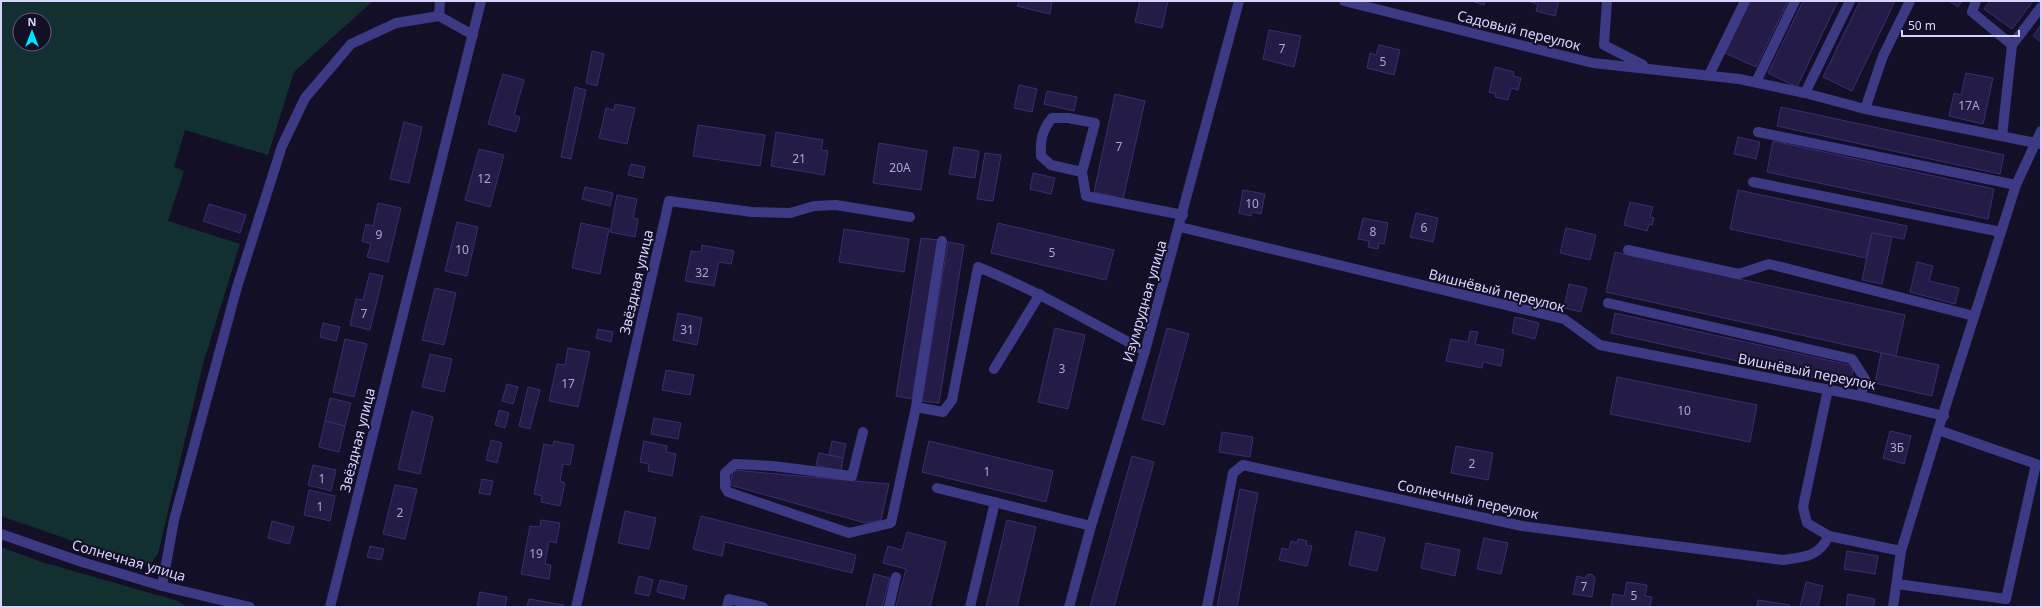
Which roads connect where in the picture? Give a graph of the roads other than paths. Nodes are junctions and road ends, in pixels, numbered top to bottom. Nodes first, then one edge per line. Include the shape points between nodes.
1 (440, 1) edge
2 (481, 1) edge
3 (1239, 1) edge
4 (1344, 1) edge
5 (1607, 1) edge
6 (1745, 1) edge
7 (1796, 1) edge
8 (1850, 1) edge
9 (1910, 1) edge
10 (1976, 1) edge
11 (2041, 7) edge
12 (439, 16) junction
13 (473, 35) junction
14 (2012, 45) junction
15 (1649, 68) junction
16 (1710, 75) junction
17 (1756, 82) junction
18 (1805, 93) junction
19 (1865, 109) junction
20 (2041, 131) edge
21 (1758, 132) dead end
22 (2002, 136) junction
23 (2038, 143) edge
24 (1082, 172) junction
25 (1753, 182) dead end
26 (2016, 185) junction
27 (1183, 215) junction
28 (910, 217) dead end
29 (1180, 227) junction
30 (2001, 232) junction
31 (942, 241) dead end
32 (1628, 250) dead end
33 (1040, 294) junction
34 (1608, 303) dead end
35 (1974, 316) junction
36 (1146, 351) junction
37 (994, 369) dead end
38 (1828, 389) junction
39 (1861, 396) junction
40 (916, 407) junction
41 (1944, 416) junction
42 (1938, 430) junction
43 (863, 432) dead end
44 (2038, 465) edge
45 (937, 488) dead end
46 (995, 502) junction
47 (1091, 526) junction
48 (1, 534) edge
49 (1829, 536) junction
50 (1901, 551) junction
51 (896, 577) dead end
52 (1897, 584) junction
53 (162, 586) junction
54 (250, 607) edge
55 (330, 607) edge
56 (576, 607) edge
57 (727, 607) edge
58 (763, 607) edge
59 (889, 607) edge
60 (970, 607) edge
61 (1069, 607) edge
62 (1207, 607) edge
63 (1893, 607) edge

1 - 12 street
2 - 13 street, Звёздная улица
3 - 27 street, Изумрудная улица
4 - 15 street, Садовый переулок via 1593,63
5 - 15 street via 1604,45
6 - 16 street
7 - 17 street
8 - 18 street
9 - 19 street via 1883,56
10 - 14 street via 1972,12
11 - 14 street
12 - 13 street
12 - 53 street via 396,23 351,44 305,98 288,132 237,287 174,520
13 - 55 street, Звёздная улица
14 - 22 street
15 - 16 street, Садовый переулок
16 - 17 street, Садовый переулок
17 - 18 street, Садовый переулок
18 - 19 street, Садовый переулок
19 - 22 street, Садовый переулок
20 - 23 street
21 - 26 street
22 - 23 street, Садовый переулок
23 - 26 street
24 - 24 street via 1095,123 1052,118 1040,141 1041,156 1051,165
24 - 27 street via 1086,196
25 - 30 street
26 - 30 street
27 - 29 street, Изумрудная улица
28 - 56 street, Звёздная улица via 836,205 814,206 790,213 752,212 669,201
29 - 36 street, Изумрудная улица
29 - 38 street, Вишнёвый переулок via 1564,319 1600,345
30 - 35 street
31 - 40 street
32 - 35 street via 1739,274 1769,264
33 - 36 street
33 - 37 street
33 - 40 street via 978,267 952,400 943,412
34 - 39 street via 1852,358 1865,379
35 - 41 street
36 - 47 street, Изумрудная улица
38 - 39 street, Вишнёвый переулок
38 - 49 street via 1803,507 1807,523
39 - 41 street, Вишнёвый переулок
40 - 43 street via 891,523 849,533 728,492 725,487 726,473 735,464 852,476
41 - 42 street
42 - 44 street
42 - 50 street
44 - 52 street via 2006,599
45 - 46 street
46 - 47 street
46 - 60 street
47 - 61 street, Изумрудная улица
48 - 53 street, Солнечная улица
49 - 50 street
49 - 62 street, Солнечный переулок via 1823,547 1808,557 1783,560 1522,526 1243,465 1233,472
50 - 52 street
51 - 59 street
52 - 63 street
53 - 54 street, Солнечная улица
57 - 58 street via 729,599

